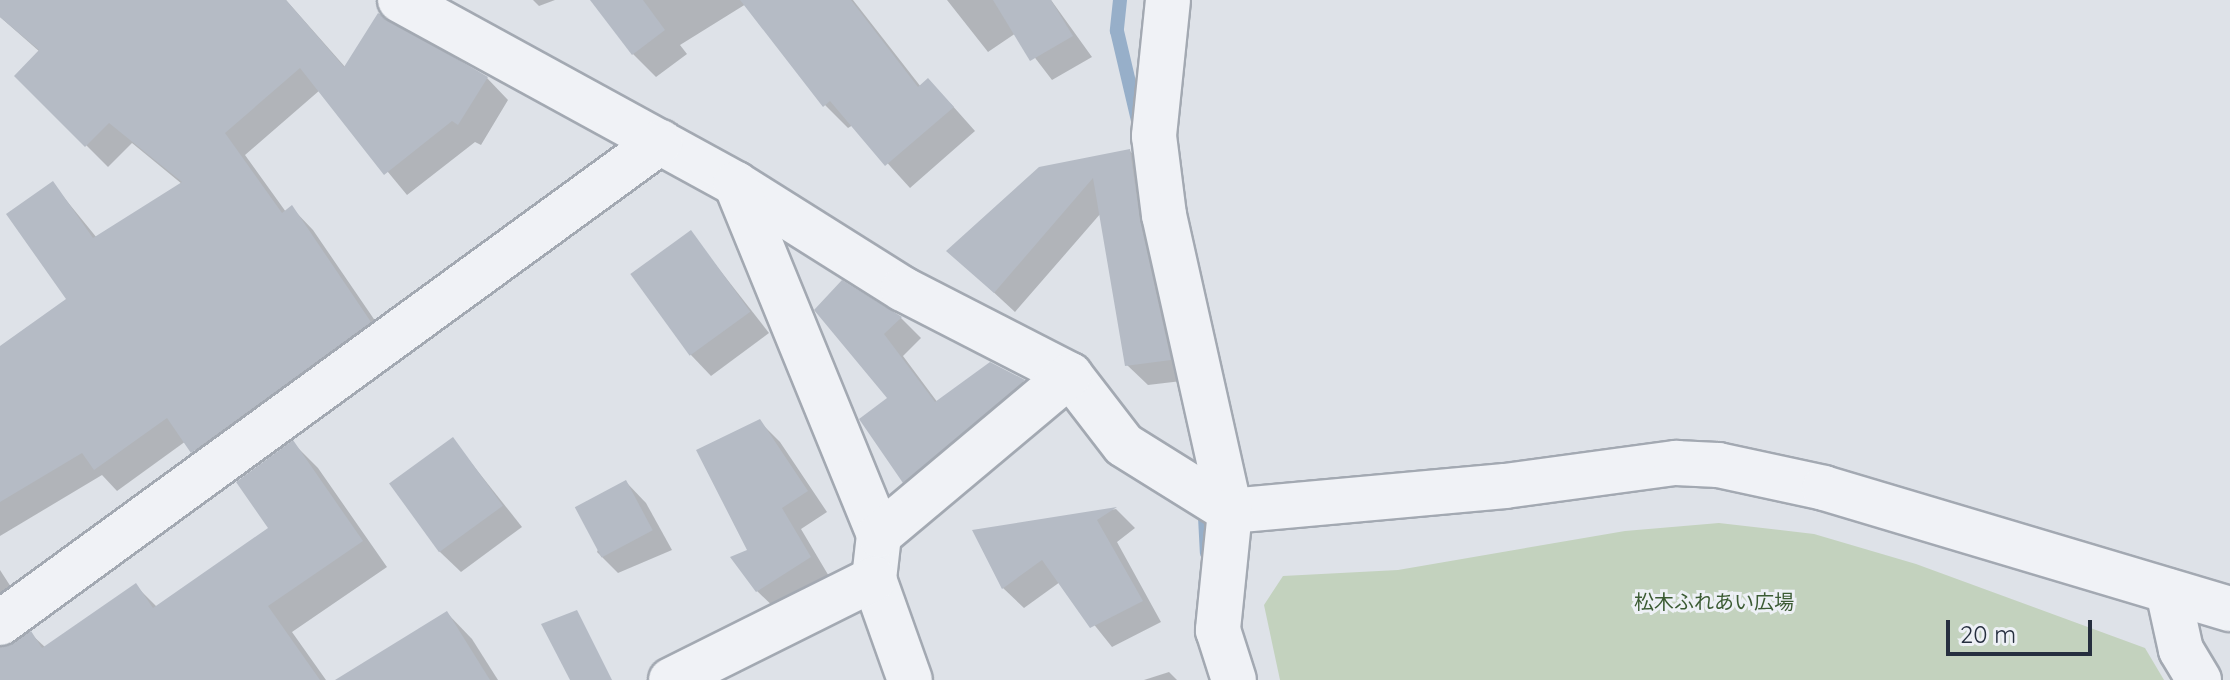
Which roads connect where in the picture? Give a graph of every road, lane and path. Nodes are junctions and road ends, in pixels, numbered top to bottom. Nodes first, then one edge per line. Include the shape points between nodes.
1 (400, 0) edge
2 (1168, 0) edge
3 (660, 142) junction
4 (736, 184) junction
5 (1070, 375) junction
6 (1230, 511) junction
7 (879, 535) junction
8 (874, 579) junction
9 (2168, 591) junction
10 (2230, 609) edge
11 (0, 623) edge
12 (671, 680) edge
13 (910, 680) edge
14 (1234, 680) edge
15 (2199, 680) edge

1 - 3 street
2 - 6 street via 1154,136 1164,215
3 - 4 street
3 - 11 street
4 - 5 street via 903,289
4 - 7 street
5 - 6 street via 1124,445
5 - 7 street
6 - 9 street via 1505,486 1676,463 1718,465 1824,488
6 - 14 street via 1218,630
7 - 8 street
8 - 12 street
8 - 13 street
9 - 10 street
9 - 15 street via 2181,650

